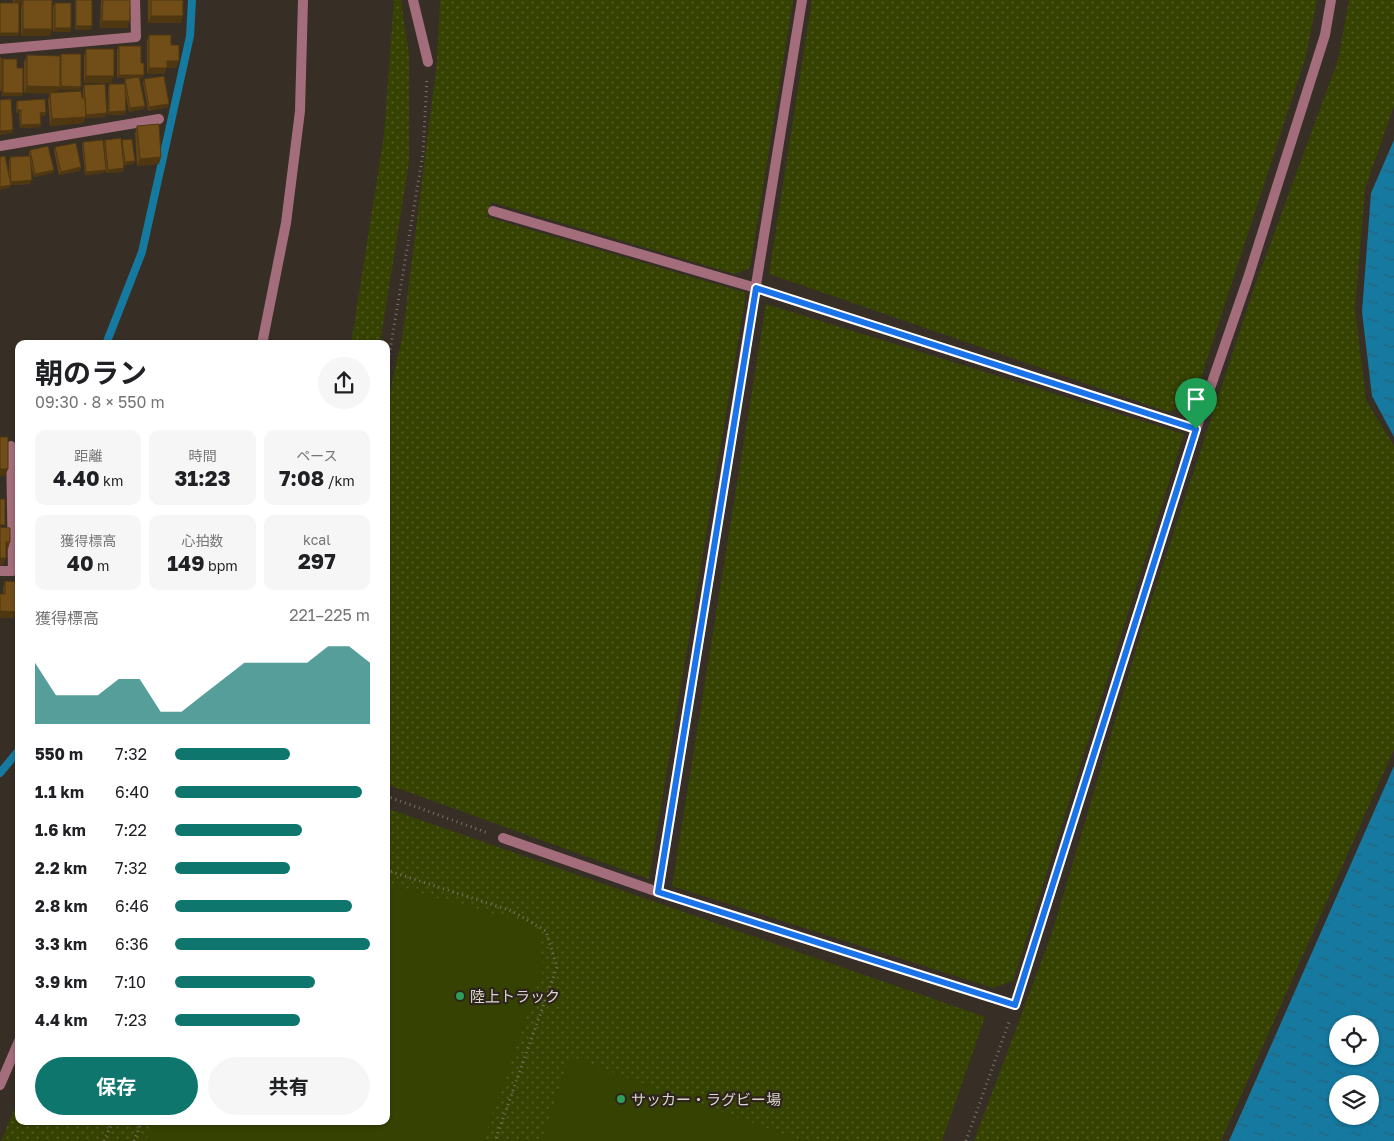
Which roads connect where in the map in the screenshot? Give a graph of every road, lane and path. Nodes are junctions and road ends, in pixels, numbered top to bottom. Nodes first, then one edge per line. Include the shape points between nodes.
1 (135, 0) edge
2 (302, 0) edge
3 (413, 0) edge
4 (802, 0) edge
5 (1331, 0) edge
6 (0, 49) edge
7 (428, 62) joint
8 (159, 119) dead end
9 (0, 146) edge
10 (493, 211) dead end
11 (756, 288) junction
12 (263, 340) edge
13 (390, 350) edge
14 (1196, 429) junction
15 (11, 446) dead end
16 (5, 490) edge
17 (0, 571) edge
18 (390, 797) edge
19 (503, 838) joint
20 (390, 871) edge
21 (658, 892) junction
22 (1015, 1005) junction
23 (15, 1050) edge
24 (0, 1085) edge
25 (111, 1125) edge
26 (140, 1125) edge
27 (104, 1141) edge
28 (134, 1141) edge
29 (495, 1141) edge
30 (966, 1141) edge

1 - 6 street via 136,37
2 - 12 street via 300,111 286,223
3 - 7 street
4 - 11 street
5 - 14 street via 1325,35
7 - 13 path via 423,154
8 - 9 street
10 - 11 street
11 - 14 street
11 - 21 street
14 - 22 street
15 - 16 street
16 - 17 street via 13,571
18 - 19 path
19 - 21 street
20 - 29 path via 512,911 546,931 556,967
21 - 22 street
22 - 30 path
23 - 24 street
25 - 27 path
26 - 28 path

